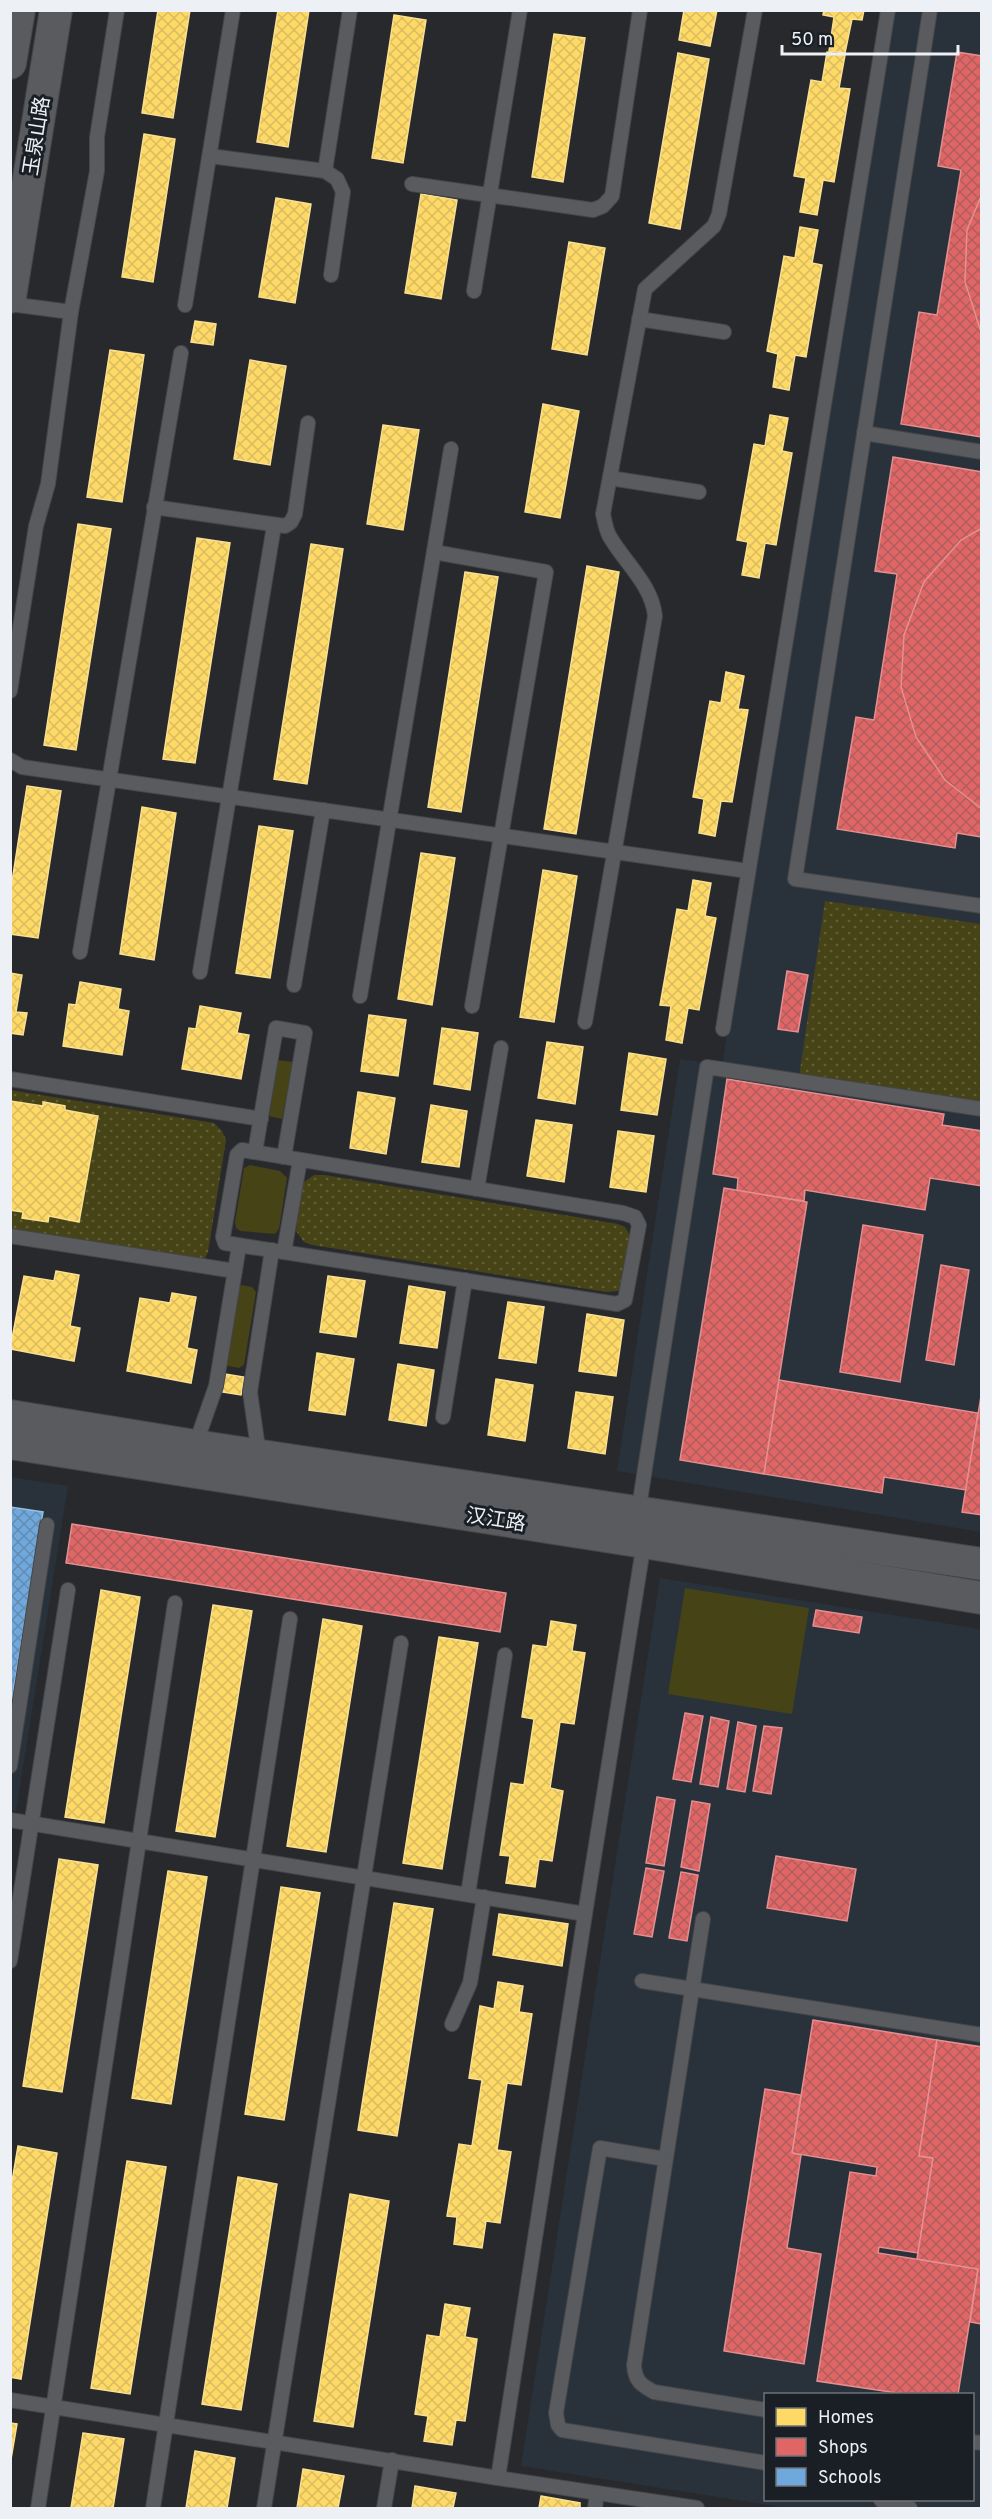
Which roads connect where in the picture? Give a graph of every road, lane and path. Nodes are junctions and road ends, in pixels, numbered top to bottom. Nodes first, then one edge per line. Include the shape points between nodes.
1 (19, 10) edge
2 (56, 10) edge
3 (117, 10) edge
4 (233, 10) edge
5 (350, 10) edge
6 (520, 10) edge
7 (640, 10) edge
8 (755, 10) edge
9 (888, 10) edge
10 (930, 10) edge
11 (10, 63) edge
12 (210, 156) junction
13 (325, 171) junction
14 (412, 184) dead end
15 (490, 195) junction
16 (331, 275) dead end
17 (474, 291) dead end
18 (10, 297) edge
19 (10, 304) edge
20 (184, 305) dead end
21 (71, 312) junction
22 (639, 319) junction
23 (724, 332) dead end
24 (181, 353) dead end
25 (308, 423) dead end
26 (864, 433) junction
27 (451, 449) dead end
28 (981, 452) edge
29 (610, 478) junction
30 (699, 492) dead end
31 (154, 507) junction
32 (274, 526) junction
33 (434, 552) junction
34 (10, 691) edge
35 (10, 760) edge
36 (109, 780) junction
37 (229, 797) junction
38 (322, 810) junction
39 (389, 820) junction
40 (501, 836) junction
41 (614, 853) junction
42 (748, 871) junction
43 (981, 906) edge
44 (80, 952) dead end
45 (200, 972) dead end
46 (294, 986) dead end
47 (360, 996) dead end
48 (472, 1006) dead end
49 (585, 1022) dead end
50 (723, 1029) dead end
51 (501, 1048) dead end
52 (10, 1079) edge
53 (981, 1109) edge
54 (261, 1119) junction
55 (255, 1152) junction
56 (284, 1157) junction
57 (300, 1160) junction
58 (477, 1189) junction
59 (10, 1236) edge
60 (239, 1246) junction
61 (278, 1251) junction
62 (235, 1271) junction
63 (465, 1280) junction
64 (10, 1416) edge
65 (443, 1417) dead end
66 (10, 1443) edge
67 (195, 1446) junction
68 (259, 1455) junction
69 (47, 1525) dead end
70 (638, 1532) junction
71 (981, 1564) edge
72 (68, 1590) dead end
73 (981, 1598) edge
74 (175, 1603) dead end
75 (290, 1619) dead end
76 (401, 1643) dead end
77 (505, 1655) dead end
78 (10, 1766) edge
79 (10, 1820) edge
80 (32, 1824) junction
81 (139, 1841) junction
82 (253, 1860) junction
83 (364, 1878) junction
84 (468, 1894) junction
85 (484, 1897) junction
86 (585, 1914) junction
87 (703, 1919) dead end
88 (10, 1961) edge
89 (642, 1981) dead end
90 (692, 1988) junction
91 (452, 2024) dead end
92 (981, 2035) edge
93 (665, 2159) junction
94 (10, 2400) edge
95 (54, 2406) junction
96 (764, 2410) edge
97 (166, 2424) junction
98 (275, 2442) junction
99 (392, 2460) junction
100 (764, 2463) edge
101 (498, 2478) junction
102 (597, 2493) junction
103 (883, 2501) edge
104 (39, 2508) edge
105 (153, 2508) edge
106 (264, 2508) edge
107 (384, 2508) edge
108 (595, 2508) edge
109 (697, 2508) edge
110 (910, 2508) edge

1 - 11 street
2 - 18 street, 玉泉山路
3 - 21 lane via 97,136 96,171
4 - 12 lane
5 - 13 lane
6 - 15 lane
7 - 15 lane via 612,196 593,210
8 - 22 lane via 719,214 714,226 645,289
9 - 42 lane
10 - 26 lane
12 - 13 lane
12 - 20 lane
13 - 16 lane via 338,179 343,192
14 - 15 lane
15 - 17 lane
19 - 21 lane
21 - 34 lane via 48,484 36,526
22 - 23 lane
22 - 29 lane
24 - 31 lane
25 - 32 lane via 295,514 285,526
26 - 28 lane
26 - 43 lane via 795,879
27 - 33 lane
29 - 30 lane
29 - 41 lane via 603,514 608,535 644,586 653,603 654,616
31 - 32 lane
31 - 36 lane
32 - 37 lane
33 - 39 lane
33 - 40 lane via 546,572
35 - 36 lane via 22,767
36 - 37 lane
36 - 44 lane
37 - 38 lane
37 - 45 lane
38 - 39 lane
38 - 46 lane
39 - 40 lane
39 - 47 lane
40 - 41 lane
40 - 48 lane
41 - 42 lane
41 - 49 lane
42 - 50 lane
51 - 58 lane
52 - 54 lane
53 - 70 lane via 707,1067
54 - 55 lane
54 - 56 lane via 276,1028 305,1033
55 - 56 lane
55 - 60 lane via 242,1150 237,1155 223,1237 225,1243
56 - 57 lane
57 - 58 lane
57 - 61 lane
58 - 63 lane via 623,1213 635,1217 639,1226 629,1288 625,1300 617,1304
59 - 62 lane
60 - 61 lane
60 - 62 lane
61 - 63 lane
61 - 68 lane via 250,1392
62 - 67 lane via 216,1386
63 - 65 lane
64 - 67 street, 汉江路
66 - 70 street, 汉江路
67 - 68 street, 汉江路
68 - 70 street, 汉江路
69 - 78 lane
70 - 71 street, 汉江路
70 - 73 street, 汉江路
70 - 86 lane
72 - 80 lane
74 - 81 lane
75 - 82 lane
76 - 83 lane
77 - 84 lane
79 - 80 lane
80 - 81 lane
80 - 88 lane
81 - 82 lane
81 - 95 lane
82 - 83 lane
82 - 97 lane
83 - 84 lane
83 - 98 lane
84 - 85 lane
85 - 86 lane
85 - 91 lane via 471,1983
86 - 101 lane
87 - 90 lane
89 - 90 lane
90 - 92 lane
90 - 93 lane
93 - 96 lane via 635,2376 640,2385 654,2392
93 - 100 lane via 600,2148 556,2413 558,2425 562,2430
94 - 95 lane
95 - 97 lane
95 - 104 lane
97 - 98 lane
97 - 105 lane
98 - 99 lane
98 - 106 lane
99 - 101 lane
99 - 107 lane
101 - 102 lane
102 - 108 lane
102 - 109 lane
103 - 110 lane

